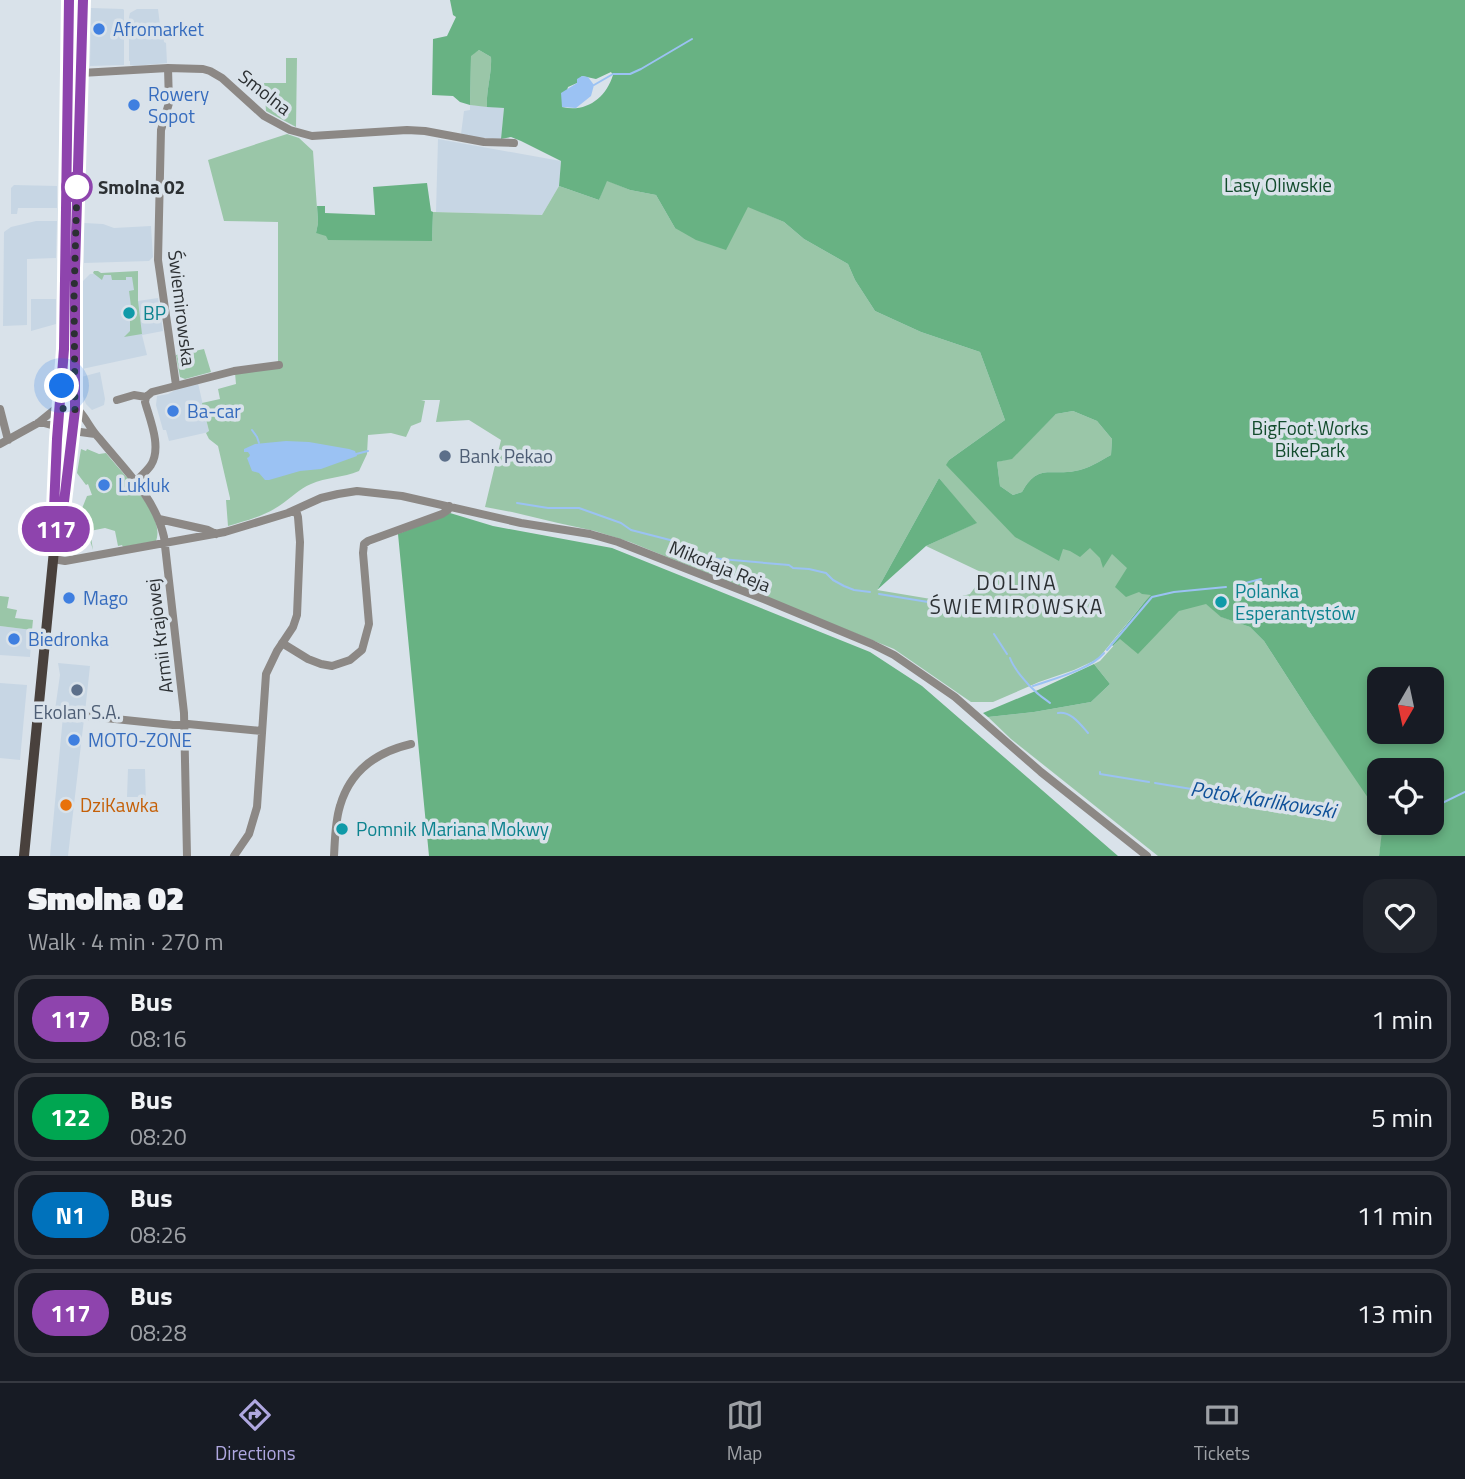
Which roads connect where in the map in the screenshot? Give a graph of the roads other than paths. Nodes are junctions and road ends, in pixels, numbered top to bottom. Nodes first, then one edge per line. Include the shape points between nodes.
1 (69, 0) edge
2 (83, 0) edge
3 (168, 68) junction
4 (81, 73) junction
5 (514, 143) dead end
6 (279, 365) dead end
7 (176, 385) junction
8 (146, 397) junction
9 (117, 400) dead end
10 (60, 408) junction
11 (0, 410) edge
12 (75, 410) junction
13 (38, 423) junction
14 (58, 428) junction
15 (73, 432) junction
16 (95, 434) junction
17 (4, 442) edge
18 (135, 482) junction
19 (424, 500) junction
20 (449, 506) junction
21 (296, 510) junction
22 (159, 519) junction
23 (425, 520) junction
24 (56, 530) junction
25 (216, 534) junction
26 (164, 544) junction
27 (52, 559) junction
28 (282, 643) junction
29 (37, 711) junction
30 (185, 724) junction
31 (261, 731) junction
32 (411, 744) dead end
33 (24, 856) edge
34 (187, 856) edge
35 (234, 856) edge
36 (334, 856) edge
37 (1147, 856) edge

1 - 10 main road
2 - 4 main road
3 - 4 street, Smolna
3 - 5 street, Smolna via 210,71 264,116 303,134 407,130
3 - 7 street, Świemirowska via 169,103 161,130 158,262
4 - 12 main road
6 - 7 street
7 - 8 street
8 - 9 street
8 - 18 street via 155,455
10 - 12 street
10 - 13 street
10 - 14 main road
11 - 17 street
12 - 15 main road
12 - 16 street, Armii Krajowej
13 - 14 street
13 - 17 street
14 - 15 street
14 - 24 main road
15 - 16 street
15 - 24 main road
16 - 18 street, Armii Krajowej
18 - 22 street, Armii Krajowej
19 - 20 street, Mikołaja Reja
19 - 21 street, Mikołaja Reja via 348,492
19 - 23 street
20 - 23 street
20 - 37 street, Mikołaja Reja via 618,542 872,644 955,697
21 - 25 street, Mikołaja Reja
21 - 28 street via 300,542 297,615
22 - 25 street
22 - 26 street, Armii Krajowej
23 - 28 street via 364,544 369,624 362,650 332,666 308,659
24 - 27 main road
25 - 26 street, Mikołaja Reja
26 - 27 street, Mikołaja Reja via 65,561
26 - 30 street, Armii Krajowej
27 - 29 main road
28 - 31 street via 266,674
29 - 30 street
29 - 33 main road
30 - 31 street
30 - 34 street, Armii Krajowej
31 - 35 street via 257,807 249,834
32 - 36 street via 378,755 348,787 340,803

